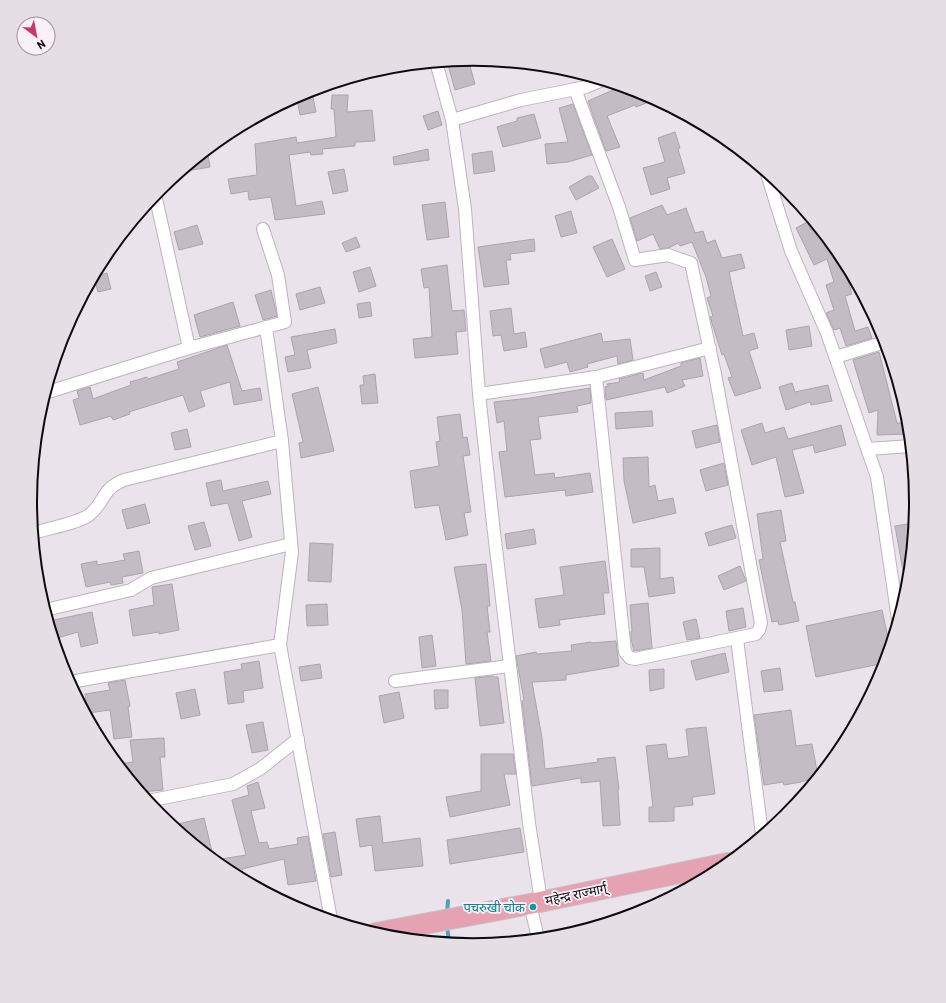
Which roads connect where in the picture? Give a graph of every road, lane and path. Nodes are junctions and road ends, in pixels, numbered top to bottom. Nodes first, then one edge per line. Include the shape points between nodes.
1 (437, 67) edge
2 (595, 83) edge
3 (575, 89) junction
4 (452, 120) junction
5 (769, 182) edge
6 (157, 202) edge
7 (263, 229) dead end
8 (266, 327) junction
9 (879, 344) edge
10 (189, 348) junction
11 (710, 348) junction
12 (836, 357) junction
13 (596, 377) junction
14 (51, 391) edge
15 (480, 394) junction
16 (282, 441) junction
17 (905, 446) edge
18 (868, 449) junction
19 (38, 532) edge
20 (291, 544) junction
21 (896, 606) edge
22 (51, 609) edge
23 (737, 639) junction
24 (280, 645) junction
25 (510, 666) junction
26 (76, 681) edge
27 (395, 681) dead end
28 (298, 739) junction
29 (155, 800) edge
30 (761, 828) edge
31 (711, 867) edge
32 (535, 903) junction
33 (330, 913) edge
34 (393, 930) edge
35 (538, 933) edge

1 - 4 street
2 - 3 street
3 - 4 street via 521,100
3 - 11 street via 620,208 635,260 668,255 691,263
4 - 15 street via 465,209
5 - 12 street via 791,251
6 - 10 street
7 - 8 street via 278,275 285,322
8 - 10 street
8 - 16 street
9 - 12 street
10 - 14 street
11 - 13 street
11 - 23 street via 761,624 756,634
12 - 18 street
13 - 15 street
13 - 23 street via 625,652 630,658 635,659
15 - 25 street
16 - 19 street via 124,480 108,489 98,506 84,519
16 - 20 street
17 - 18 street
18 - 21 street via 878,477
20 - 22 street via 151,578 131,590
20 - 24 street
23 - 30 street
24 - 26 street
24 - 28 street
25 - 27 street
25 - 32 street via 529,823
28 - 29 street via 260,769 233,784
28 - 33 street
31 - 32 highway, महेन्द्र राज्मार्ग्
32 - 34 highway, महेन्द्र राज्मार्ग्
32 - 35 street

